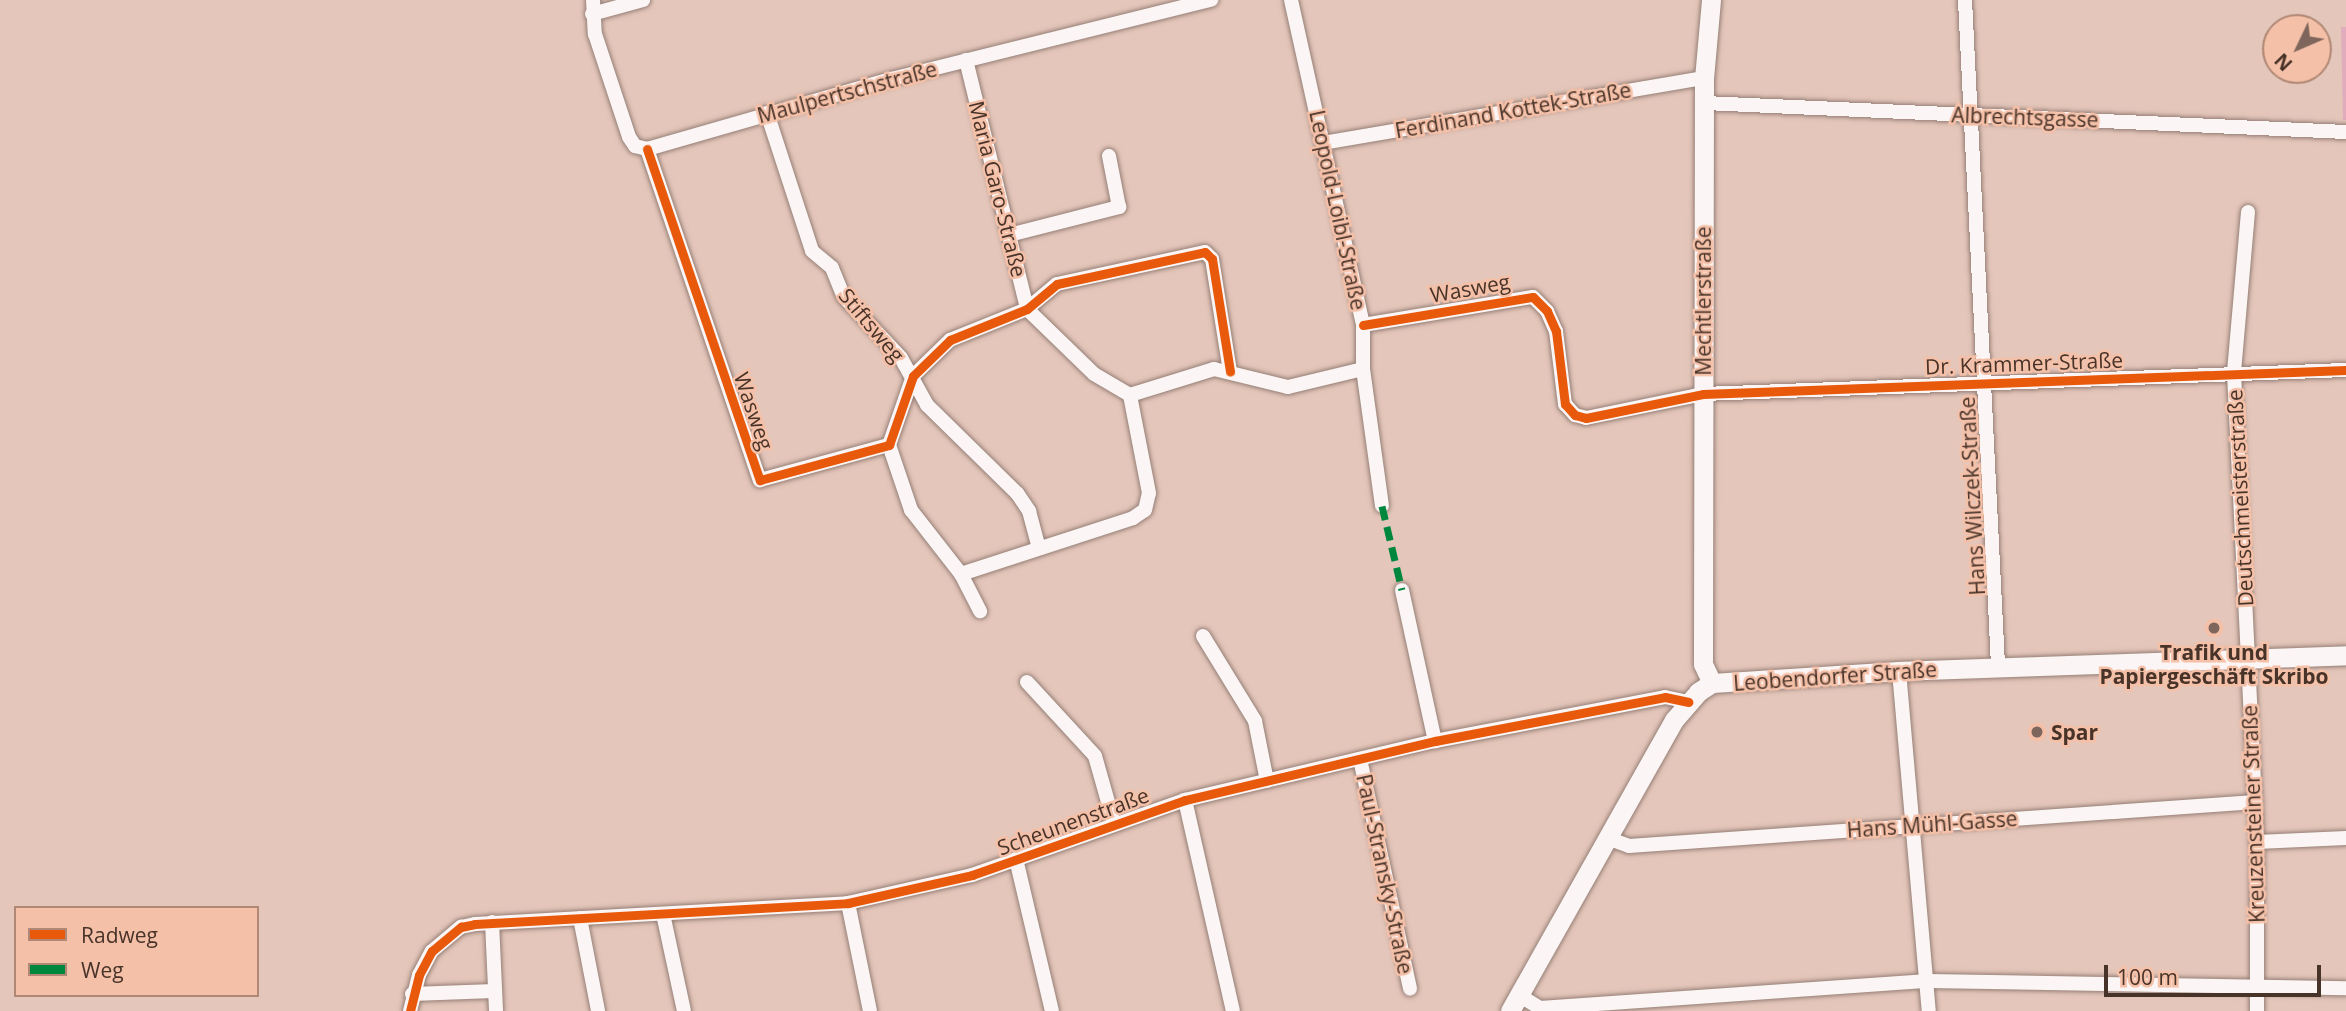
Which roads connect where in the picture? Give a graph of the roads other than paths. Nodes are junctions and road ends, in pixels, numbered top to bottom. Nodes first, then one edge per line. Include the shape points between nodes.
1 (643, 0) edge
2 (1210, 0) edge
3 (1291, 0) edge
4 (1711, 0) edge
5 (1965, 0) edge
6 (593, 7) edge
7 (966, 60) junction
8 (1704, 78) junction
9 (1704, 103) junction
10 (767, 113) junction
11 (1971, 115) junction
12 (2346, 132) edge
13 (1323, 143) junction
14 (646, 149) junction
15 (1109, 156) dead end
16 (2248, 212) dead end
17 (1009, 234) junction
18 (1027, 309) junction
19 (1363, 325) junction
20 (1363, 369) junction
21 (2346, 370) edge
22 (1230, 372) junction
23 (2234, 373) junction
24 (913, 376) junction
25 (1984, 382) junction
26 (1703, 394) junction
27 (1130, 395) junction
28 (889, 445) junction
29 (1382, 506) dead end
30 (1039, 548) junction
31 (961, 574) junction
32 (1402, 590) dead end
33 (980, 611) dead end
34 (1203, 636) dead end
35 (2346, 655) edge
36 (2247, 658) junction
37 (1998, 666) junction
38 (1899, 671) junction
39 (1027, 682) dead end
40 (1712, 683) junction
41 (1688, 702) junction
42 (1435, 741) junction
43 (1360, 759) junction
44 (1268, 781) junction
45 (1185, 800) junction
46 (2255, 802) junction
47 (1114, 824) junction
48 (1914, 824) junction
49 (2346, 838) edge
50 (1610, 839) junction
51 (2257, 842) junction
52 (1016, 859) junction
53 (848, 903) junction
54 (663, 914) junction
55 (580, 918) junction
56 (492, 922) junction
57 (1928, 981) junction
58 (2258, 985) junction
59 (2346, 988) edge
60 (1410, 989) dead end
61 (494, 991) junction
62 (412, 994) junction
63 (1514, 1003) edge
64 (410, 1011) edge
65 (496, 1011) edge
66 (598, 1011) edge
67 (684, 1011) edge
68 (870, 1011) edge
69 (1052, 1011) edge
70 (1233, 1011) edge
71 (1929, 1011) edge
72 (2257, 1011) edge

1 - 6 street
2 - 7 street, Maulpertschstraße
3 - 13 street, Leopold-Loibl-Straße
4 - 8 main road, Mechtlerstraße
5 - 11 street, Hans Wilczek-Straße
6 - 14 street via 629,137 635,146
7 - 10 street, Maulpertschstraße
7 - 17 street, Maria Garo-Straße
8 - 9 main road, Mechtlerstraße
8 - 13 street, Ferdinand Kottek-Straße
9 - 11 street, Albrechtsgasse
9 - 26 main road, Mechtlerstraße
10 - 14 street, Maulpertschstraße
10 - 24 street, Stiftsweg via 807,242 832,268 844,298
11 - 12 street, Albrechtsgasse
11 - 25 street, Hans Wilczek-Straße
13 - 19 street, Leopold-Loibl-Straße
14 - 28 street, Wasweg via 760,481
15 - 17 street via 1119,207
16 - 23 street, Deutschmeisterstraße
17 - 18 street, Maria Garo-Straße
18 - 22 street via 1057,284 1205,252 1212,259
18 - 24 street via 961,333
18 - 27 street via 1094,374
19 - 20 street, Leopold-Loibl-Straße
19 - 26 street, Wasweg via 1530,296 1543,305 1552,321 1565,404 1574,415 1593,417
20 - 22 street via 1288,387
20 - 29 street, Leopold-Loibl-Straße
21 - 23 street, Dr. Krammer-Straße
22 - 27 street via 1214,369
23 - 25 street, Dr. Krammer-Straße
23 - 36 street, Deutschmeisterstraße
24 - 28 street
24 - 30 street, Stiftsweg via 927,405 1017,493 1029,511
25 - 26 street, Dr. Krammer-Straße
25 - 37 street, Hans Wilczek-Straße
26 - 40 main road, Mechtlerstraße via 1703,664
27 - 30 street via 1149,493 1144,510
28 - 31 street via 911,510
30 - 31 street
31 - 33 street
32 - 42 street
34 - 44 street via 1255,721
35 - 36 main road, Leobendorfer Straße
36 - 37 main road, Leobendorfer Straße
36 - 46 street, Kreuzensteiner Straße
37 - 38 main road, Leobendorfer Straße
38 - 40 main road, Leobendorfer Straße
38 - 48 street
39 - 47 street via 1096,756
40 - 41 main road, Leobendorfer Straße
41 - 42 street, Scheunenstraße via 1665,696
41 - 50 main road, Leobendorfer Straße
42 - 43 street, Scheunenstraße
43 - 44 street, Scheunenstraße
43 - 60 street, Paul-Stransky-Straße
44 - 45 street, Scheunenstraße
45 - 47 street, Scheunenstraße
45 - 70 street
46 - 48 street, Hans Mühl-Gasse
46 - 51 street, Kreuzensteiner Straße
47 - 52 street, Scheunenstraße
48 - 50 street, Hans Mühl-Gasse via 1629,846
48 - 57 street
49 - 51 street
50 - 63 main road, Leobendorfer Straße
51 - 58 street, Kreuzensteiner Straße
52 - 53 street, Scheunenstraße via 972,876
52 - 69 street
53 - 54 street, Scheunenstraße
53 - 68 street
54 - 55 street, Scheunenstraße
54 - 67 street
55 - 56 street, Scheunenstraße
55 - 66 street
56 - 61 street
56 - 62 street, Scheunenstraße via 461,927 432,951
57 - 58 street
57 - 63 street via 1540,1008
57 - 71 street
58 - 59 street
58 - 72 street, Kreuzensteiner Straße
61 - 62 street
61 - 65 street
62 - 64 street

